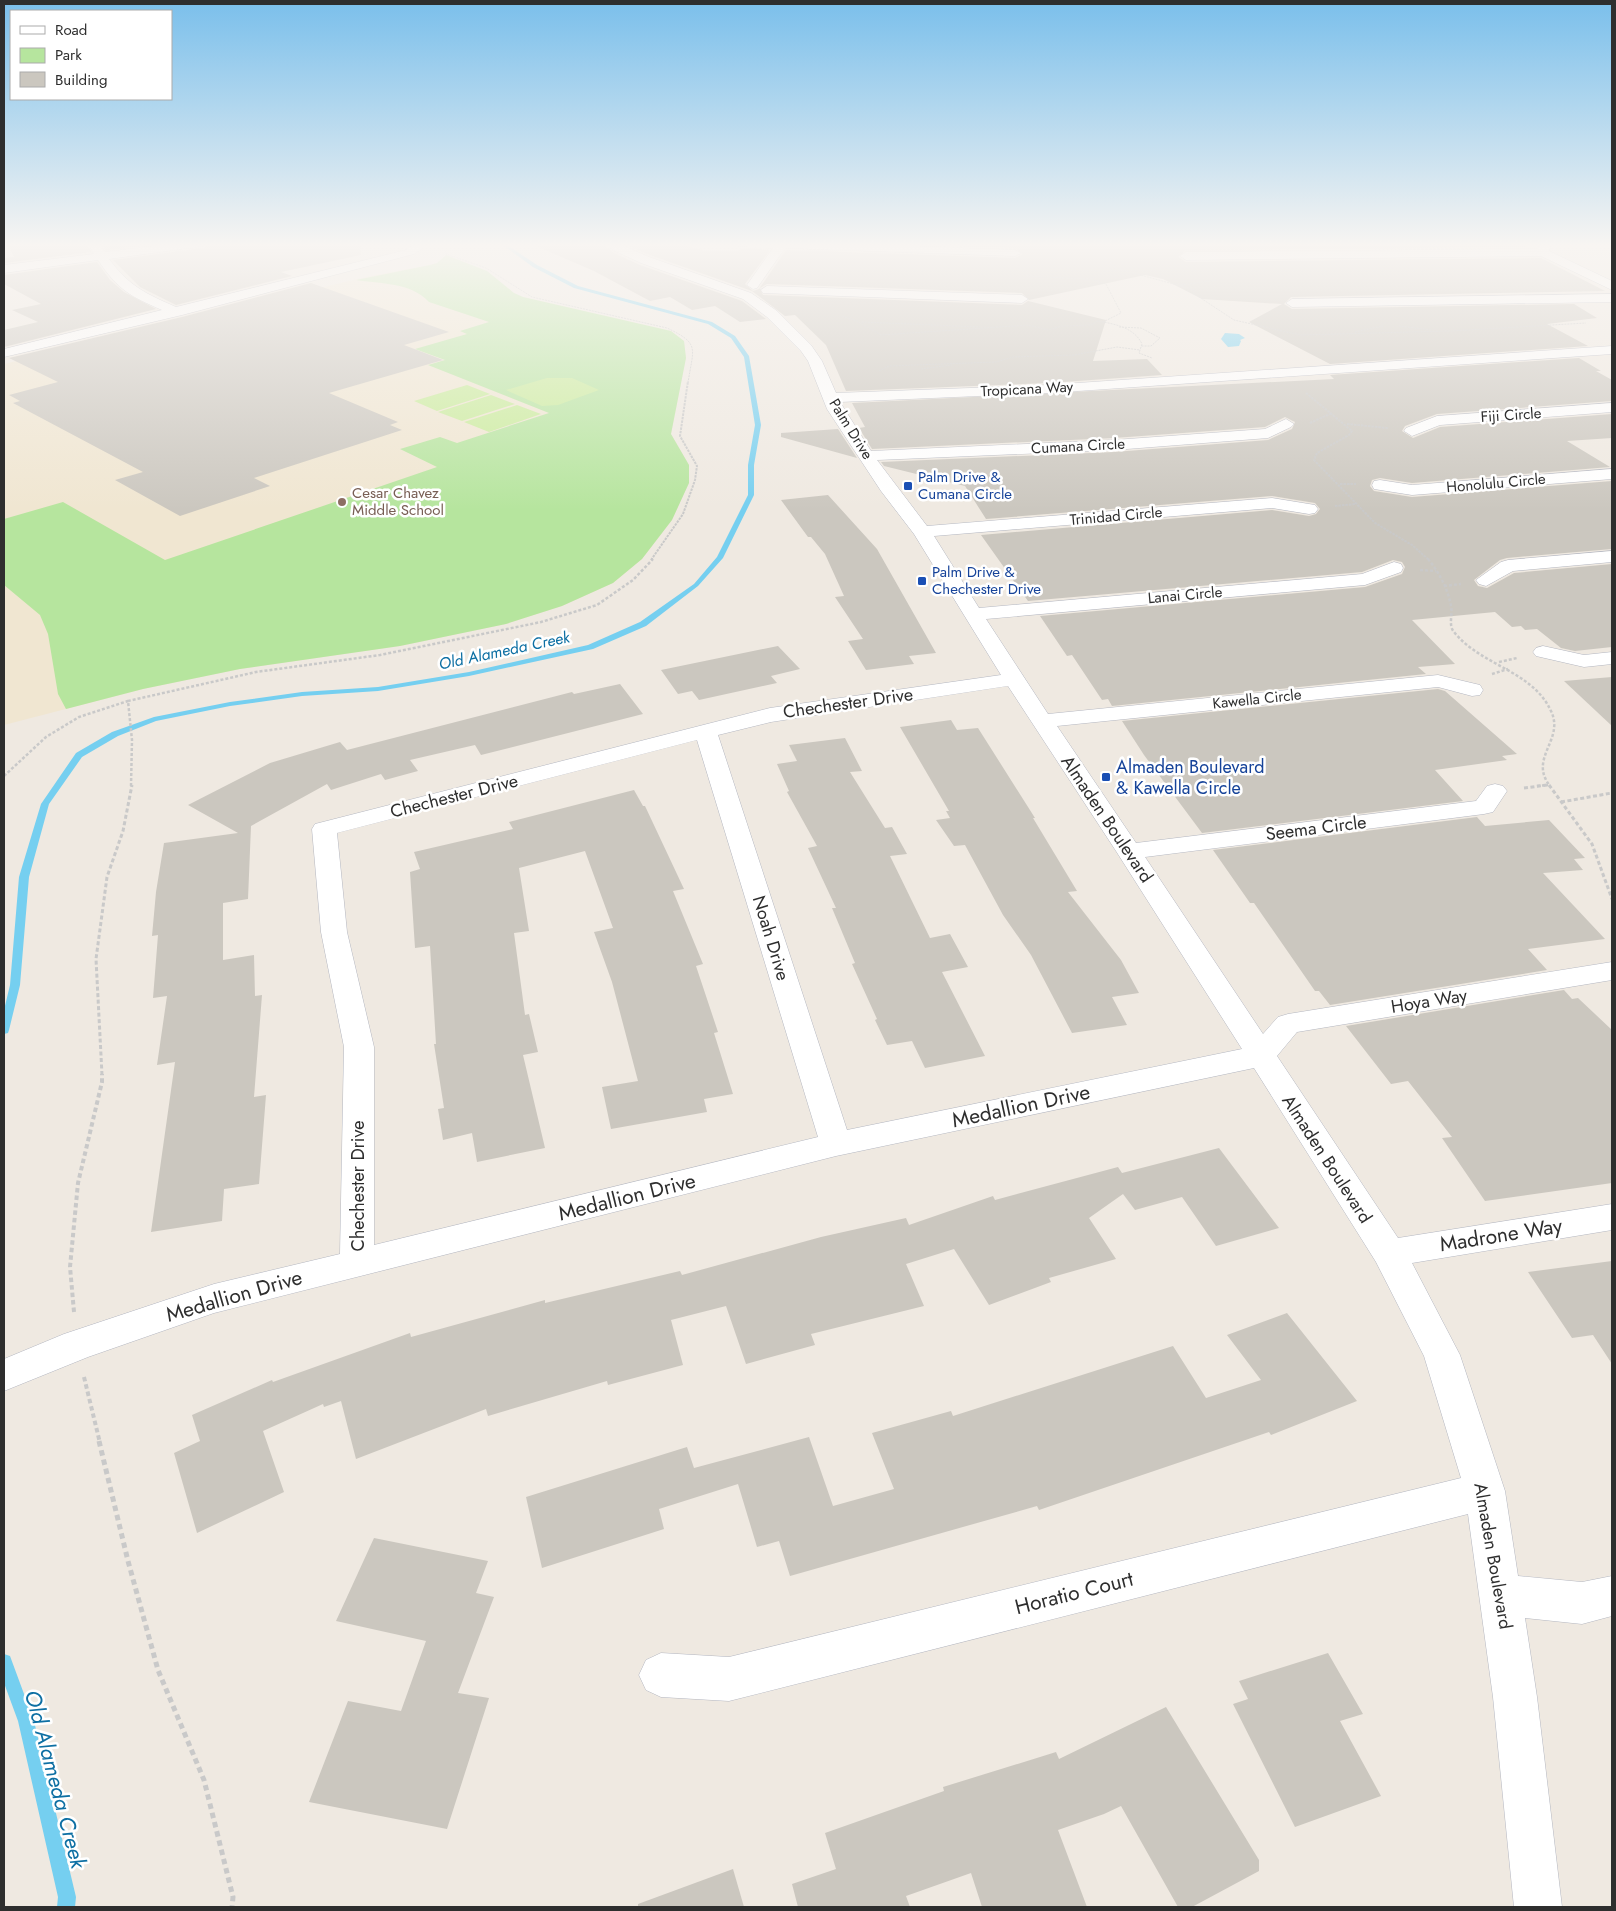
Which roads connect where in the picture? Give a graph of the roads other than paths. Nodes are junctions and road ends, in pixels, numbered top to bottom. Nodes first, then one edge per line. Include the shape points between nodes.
1 (92, 332) edge
2 (790, 332) edge
3 (1612, 350) edge
4 (4, 353) edge
5 (830, 398) junction
6 (1612, 407) edge
7 (1286, 424) dead end
8 (1412, 430) road end
9 (868, 456) junction
10 (1612, 474) edge
11 (1380, 485) dead end
12 (895, 498) joint
13 (1310, 509) dead end
14 (922, 532) junction
15 (1612, 556) edge
16 (1394, 568) dead end
17 (1486, 580) dead end
18 (974, 614) junction
19 (1543, 652) dead end
20 (1612, 658) edge
21 (1014, 679) junction
22 (1472, 690) dead end
23 (1041, 721) junction
24 (706, 732) junction
25 (1494, 791) dead end
26 (1129, 852) junction
27 (1612, 971) edge
28 (1260, 1056) junction
29 (836, 1144) junction
30 (1612, 1217) edge
31 (1389, 1253) junction
32 (357, 1264) junction
33 (4, 1375) edge
34 (1485, 1491) junction
35 (1501, 1596) junction
36 (1612, 1596) edge
37 (661, 1675) dead end
38 (1538, 1907) edge

1 - 4 street
2 - 5 street, Palm Drive via 815,361
3 - 5 street, Tropicana Way via 1049,389
5 - 9 street, Palm Drive
6 - 8 street, Fiji Circle via 1437,421
7 - 9 street, Cumana Circle via 1268,433
9 - 12 street, Palm Drive
10 - 11 street, Honolulu Circle via 1412,490
12 - 14 street, Almaden Boulevard
13 - 14 street, Trinidad Circle via 1272,503
14 - 18 street, Almaden Boulevard
15 - 17 street via 1508,566
16 - 18 street, Lanai Circle via 1365,579
18 - 21 street, Almaden Boulevard
19 - 20 street via 1584,661
21 - 23 street, Almaden Boulevard
21 - 24 street, Chechester Drive via 770,715
22 - 23 street, Kawella Circle via 1438,681
23 - 26 street, Almaden Boulevard
24 - 29 street, Noah Drive
24 - 32 street, Chechester Drive via 324,829 334,932 359,1046
25 - 26 street, Seema Circle via 1484,807
26 - 28 street, Almaden Boulevard
27 - 28 street, Hoya Way via 1288,1024
28 - 29 street, Medallion Drive
28 - 31 street, Almaden Boulevard
29 - 32 street, Medallion Drive
30 - 31 street, Madrone Way
31 - 34 street, Almaden Boulevard via 1442,1355
32 - 33 street, Medallion Drive via 214,1299 76,1344
34 - 35 street, Almaden Boulevard
34 - 37 street, Horatio Court via 729,1680
35 - 36 street via 1582,1603
35 - 38 street, Almaden Boulevard

